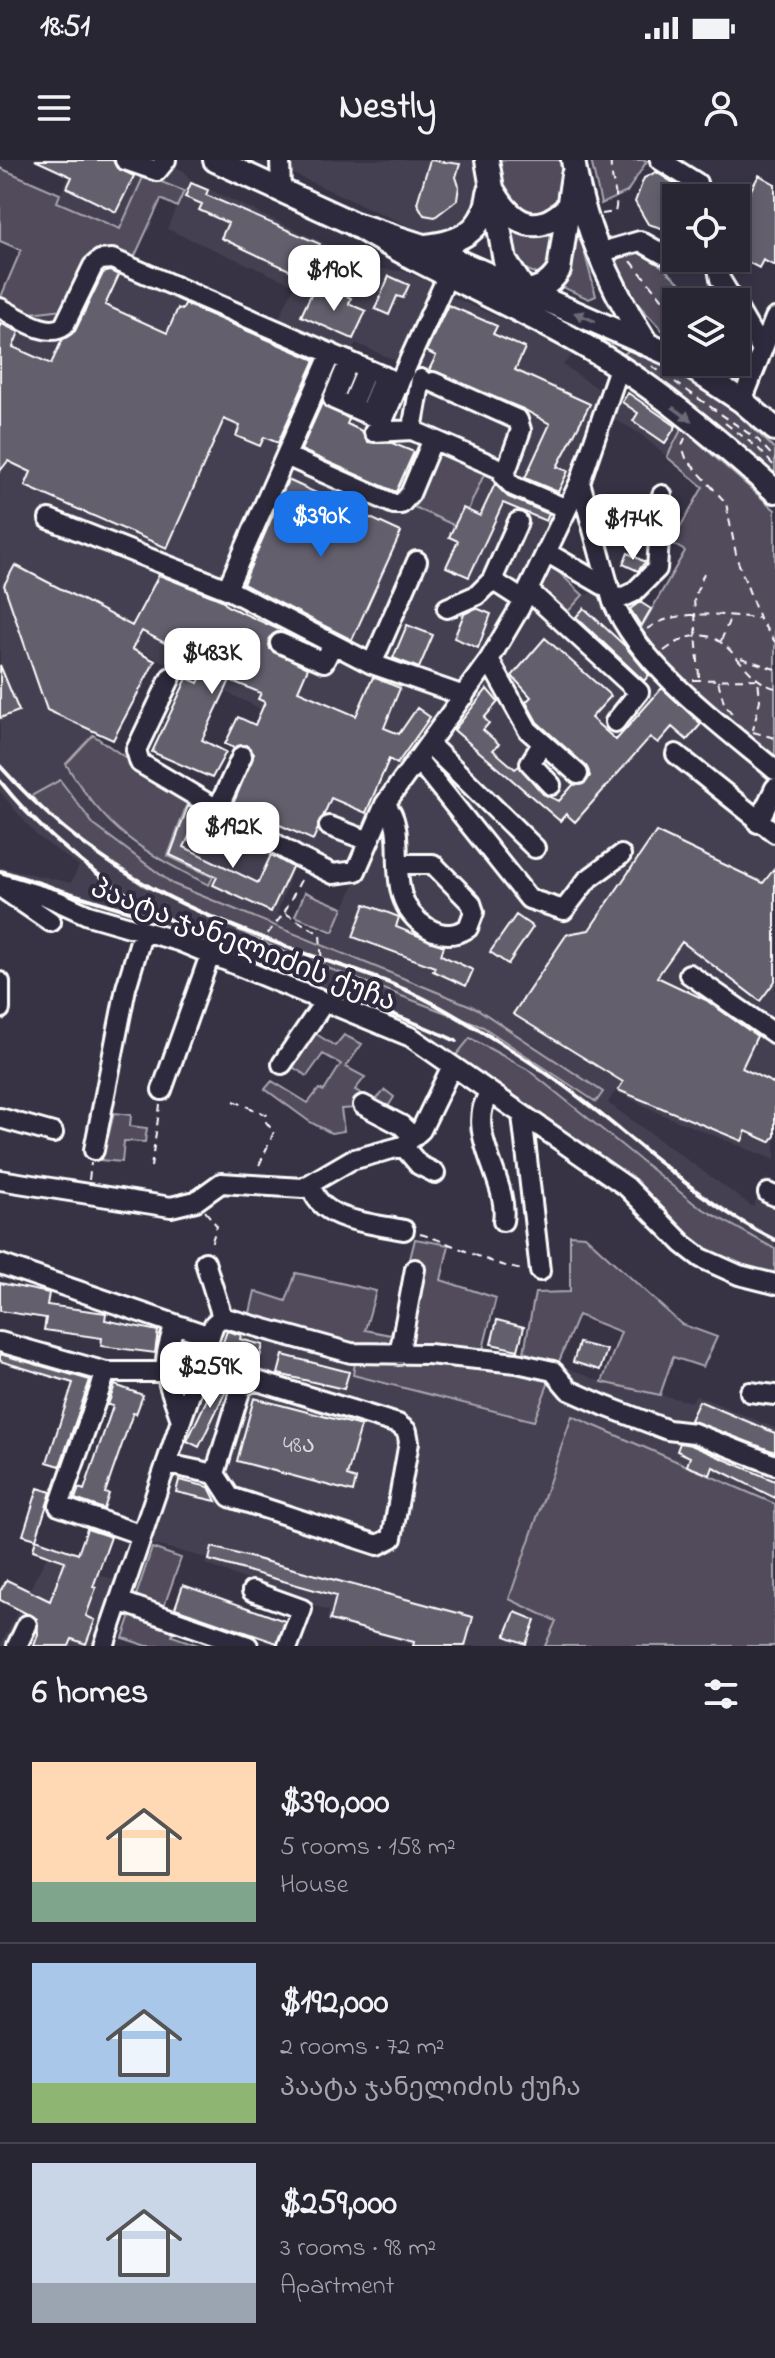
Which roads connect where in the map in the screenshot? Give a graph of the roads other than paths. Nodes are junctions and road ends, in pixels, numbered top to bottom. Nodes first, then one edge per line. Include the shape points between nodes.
1 (125, 160) edge
2 (166, 160) edge
3 (215, 160) edge
4 (280, 160) edge
5 (487, 160) edge
6 (660, 160) edge
7 (574, 163) edge
8 (490, 184) junction
9 (697, 184) edge
10 (281, 190) junction
11 (569, 206) junction
12 (352, 223) junction
13 (423, 246) junction
14 (598, 253) junction
15 (662, 253) edge
16 (447, 277) junction
17 (526, 291) junction
18 (481, 293) junction
19 (0, 308) edge
20 (775, 318) edge
21 (750, 330) edge
22 (641, 339) junction
23 (583, 344) junction
24 (761, 349) junction
25 (662, 350) edge
26 (340, 357) junction
27 (619, 368) junction
28 (383, 376) junction
29 (704, 376) edge
30 (742, 401) junction
31 (364, 418) junction
32 (775, 429) edge
33 (412, 430) junction
34 (433, 439) junction
35 (286, 456) junction
36 (505, 471) junction
37 (580, 482) junction
38 (775, 491) edge
39 (662, 495) dead end
40 (567, 509) junction
41 (49, 519) dead end
42 (518, 522) dead end
43 (546, 552) junction
44 (417, 561) dead end
45 (492, 580) junction
46 (227, 589) junction
47 (526, 595) junction
48 (611, 595) junction
49 (447, 608) dead end
50 (280, 643) dead end
51 (332, 646) junction
52 (489, 660) junction
53 (372, 664) junction
54 (171, 677) dead end
55 (464, 696) junction
56 (615, 722) dead end
57 (429, 744) junction
58 (542, 744) junction
59 (676, 754) dead end
60 (242, 756) dead end
61 (418, 760) junction
62 (775, 770) edge
63 (578, 774) dead end
64 (551, 785) dead end
65 (775, 788) edge
66 (385, 804) junction
67 (217, 810) junction
68 (758, 823) junction
69 (329, 826) dead end
70 (775, 833) edge
71 (369, 841) junction
72 (535, 848) dead end
73 (621, 855) dead end
74 (398, 864) junction
75 (0, 884) edge
76 (51, 922) dead end
77 (143, 931) junction
78 (210, 955) junction
79 (689, 974) dead end
80 (322, 1000) junction
81 (775, 1034) edge
82 (282, 1064) dead end
83 (452, 1066) junction
84 (162, 1090) road end
85 (489, 1094) junction
86 (363, 1105) dead end
87 (522, 1115) junction
88 (0, 1118) edge
89 (53, 1133) dead end
90 (408, 1141) junction
91 (94, 1150) road end
92 (435, 1173) dead end
93 (0, 1180) edge
94 (311, 1185) junction
95 (503, 1221) dead end
96 (404, 1230) road end
97 (205, 1262) road end
98 (0, 1264) edge
99 (415, 1269) dead end
100 (540, 1271) road end
101 (775, 1284) edge
102 (222, 1317) junction
103 (175, 1324) junction
104 (210, 1336) junction
105 (0, 1342) edge
106 (399, 1355) junction
107 (106, 1372) junction
108 (164, 1372) junction
109 (750, 1392) dead end
110 (775, 1395) edge
111 (181, 1420) junction
112 (167, 1464) junction
113 (775, 1465) edge
114 (215, 1474) junction
115 (142, 1535) junction
116 (252, 1591) dead end
117 (119, 1601) junction
118 (27, 1625) dead end
119 (17, 1646) edge
120 (104, 1646) edge
121 (248, 1646) edge
122 (288, 1646) edge

1 - 2 street via 151,171
3 - 10 main road
4 - 10 street
5 - 8 main road
6 - 9 street
7 - 11 main road
7 - 14 main road
8 - 11 main road via 510,215 525,223 552,220
8 - 13 main road via 483,219 471,232 455,243
8 - 17 main road via 505,261
10 - 12 main road
11 - 17 main road via 559,270 552,282
12 - 13 main road
12 - 16 main road
13 - 17 main road
14 - 15 street via 640,241
14 - 22 main road
16 - 18 main road
16 - 28 street
17 - 18 main road
22 -> 17 main road
17 - 23 main road
18 - 23 main road
19 - 26 street via 59,331 93,266 112,259
20 - 24 street
21 - 24 street
22 - 25 main road
22 - 27 main road via 624,338 620,343
23 - 27 main road
24 - 30 street
26 - 28 street
26 - 31 street via 333,399
26 - 35 street
27 - 37 street
27 -> 38 main road via 716,438
28 - 31 street
28 - 31 street via 383,421
29 - 30 main road
30 - 32 main road
31 - 33 street
33 - 34 street
33 - 36 street via 427,380 518,420 521,430
34 - 35 street via 401,504
34 - 36 street
35 - 46 street
36 - 40 street via 513,486
37 - 40 street
37 - 48 street
39 - 48 street via 657,569 634,592
40 - 43 street
41 - 46 street
42 - 45 street
43 - 47 street
43 - 48 street
44 - 53 street
45 - 47 street
45 - 49 street via 477,595
46 - 51 street
47 - 52 street
47 - 56 street via 639,692
48 - 62 street via 652,660
50 - 51 street via 324,662
51 - 53 street
52 - 55 street
52 - 58 street via 520,720
53 - 55 street
54 - 67 street via 136,750 137,758
55 - 57 street
57 - 61 street
57 - 72 street
58 - 63 street
58 - 64 street via 530,763
59 - 68 street
60 - 67 street
61 - 66 street
61 - 73 street via 529,899 564,910 587,880
65 - 68 street
66 - 71 street
66 - 74 street via 393,812
67 - 71 street via 333,874 356,871
68 - 70 street
69 - 71 street
74 - 74 street via 433,864 471,903 474,912 468,928 457,934 436,933 413,919 400,893
75 - 76 street
75 - 77 street, პაატა ჯანელიძის ქუჩა
77 - 78 street, პაატა ჯანელიძის ქუჩა
77 - 91 street via 126,988
78 - 80 street, პაატა ჯანელიძის ქუჩა
78 - 84 street
79 - 81 street
80 - 82 street
80 - 83 street, პაატა ჯანელიძის ქუჩა via 411,1037
83 - 85 street, პაატა ჯანელიძის ქუჩა
83 - 90 street via 421,1130
85 - 87 street, პაატა ჯანელიძის ქუჩა
85 - 95 street via 483,1131
86 - 90 street via 401,1125
87 - 100 street
87 - 101 street, პაატა ჯანელიძის ქუჩა via 627,1187 701,1258
88 - 89 street
90 - 92 street via 419,1165
90 - 94 street via 351,1160
93 - 94 street via 171,1207 196,1201 221,1183 295,1189
94 - 96 street via 314,1200 326,1210
97 - 102 street
98 - 103 street
99 - 106 street
102 - 104 street
102 - 106 street via 351,1353
103 - 104 street
103 - 108 street via 164,1353
104 - 111 street
105 - 107 street
106 - 113 street via 517,1363 553,1371 569,1390 605,1406
107 - 108 street
107 - 115 street via 59,1506
108 - 111 street
109 - 110 street
111 - 112 street
112 - 114 street
112 - 115 street
114 - 114 street via 241,1388 254,1380 407,1431 392,1538 386,1544 230,1497
115 - 117 street
116 - 122 street via 302,1609
117 - 120 street
117 - 121 street
118 - 119 street

